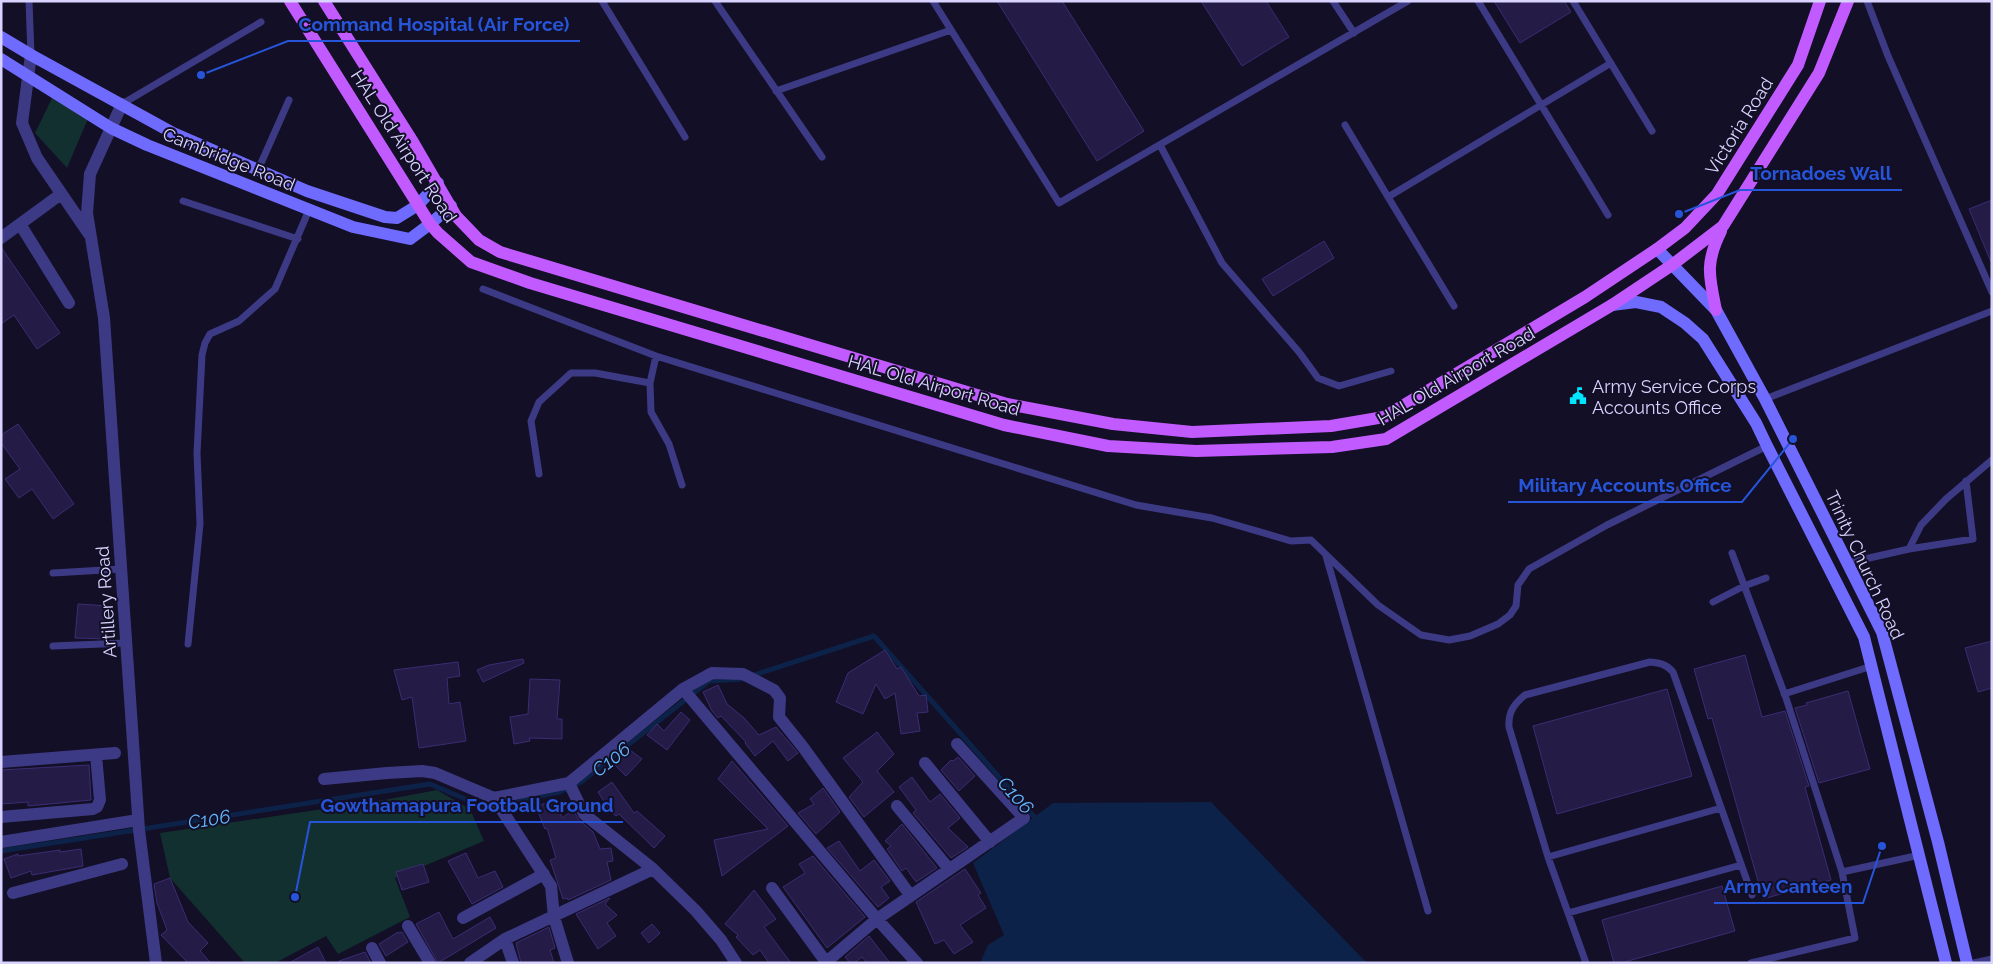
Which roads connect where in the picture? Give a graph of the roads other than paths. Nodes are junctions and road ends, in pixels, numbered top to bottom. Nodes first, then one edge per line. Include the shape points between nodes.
1 (30, 1) edge
2 (290, 1) edge
3 (324, 1) edge
4 (602, 1) edge
5 (715, 1) edge
6 (933, 1) edge
7 (1333, 1) edge
8 (1408, 1) edge
9 (1478, 1) edge
10 (1573, 1) edge
11 (1820, 1) edge
12 (1848, 1) edge
13 (1866, 1) edge
14 (261, 22) dead end
15 (951, 30) junction
16 (1354, 33) junction
17 (1, 37) edge
18 (30, 55) junction
19 (1, 59) edge
20 (1611, 63) junction
21 (28, 76) junction
22 (776, 91) junction
23 (289, 100) dead end
24 (122, 104) junction
25 (1541, 105) junction
26 (1345, 125) dead end
27 (111, 128) junction
28 (1652, 131) dead end
29 (685, 137) dead end
30 (1160, 145) junction
31 (822, 158) dead end
32 (258, 170) junction
33 (438, 183) junction
34 (61, 194) junction
35 (1388, 197) junction
36 (183, 201) dead end
37 (418, 205) junction
38 (451, 206) junction
39 (310, 210) junction
40 (1608, 215) dead end
41 (20, 224) junction
42 (430, 224) junction
43 (1723, 226) junction
44 (1, 238) edge
45 (91, 238) junction
46 (298, 239) junction
47 (1657, 249) junction
48 (1672, 265) junction
49 (483, 289) dead end
50 (1992, 292) edge
51 (69, 303) dead end
52 (1612, 305) junction
53 (1454, 306) dead end
54 (1716, 310) junction
55 (1992, 311) edge
56 (656, 356) junction
57 (1391, 371) dead end
58 (650, 382) junction
59 (1765, 399) junction
60 (1767, 446) junction
61 (1992, 460) edge
62 (539, 474) dead end
63 (1966, 481) junction
64 (682, 485) dead end
65 (1909, 549) junction
66 (1732, 552) dead end
67 (1326, 554) junction
68 (1847, 563) junction
69 (121, 569) junction
70 (53, 573) dead end
71 (1766, 578) dead end
72 (1744, 586) junction
73 (1713, 602) dead end
74 (126, 643) junction
75 (188, 644) dead end
76 (53, 646) dead end
77 (1872, 666) junction
78 (683, 689) junction
79 (1784, 694) junction
80 (957, 744) dead end
81 (115, 754) dead end
82 (96, 755) junction
83 (1, 762) edge
84 (925, 763) dead end
85 (324, 779) dead end
86 (571, 788) junction
87 (494, 798) junction
88 (897, 806) dead end
89 (1721, 808) junction
90 (1, 816) edge
91 (138, 820) junction
92 (1, 842) edge
93 (990, 842) junction
94 (1920, 856) junction
95 (1548, 857) junction
96 (122, 864) dead end
97 (1741, 865) junction
98 (653, 869) junction
99 (949, 870) junction
100 (1842, 872) junction
101 (544, 874) junction
102 (772, 888) dead end
103 (13, 893) dead end
104 (910, 895) junction
105 (1752, 895) dead end
106 (1428, 912) dead end
107 (1568, 913) junction
108 (554, 917) junction
109 (463, 918) dead end
110 (877, 919) junction
111 (408, 926) dead end
112 (505, 939) junction
113 (372, 948) dead end
114 (1992, 958) edge
115 (826, 962) edge
116 (156, 963) edge
117 (380, 963) edge
118 (430, 963) edge
119 (470, 963) edge
120 (513, 963) edge
121 (568, 963) edge
122 (736, 963) edge
123 (917, 963) edge
124 (1586, 963) edge
125 (1752, 963) edge
126 (1946, 963) edge
127 (1967, 963) edge
128 (1974, 963) edge

1 - 18 lane
2 - 37 main road, HAL Old Airport Road
3 - 33 main road, HAL Old Airport Road
4 - 29 lane
5 - 22 lane
6 - 15 lane
7 - 16 lane
8 - 16 lane
9 - 25 lane
10 - 20 lane
11 - 47 main road, Victoria Road via 1798,65 1717,194 1685,228
12 - 43 main road via 1819,73
13 - 50 lane
14 - 24 lane
15 - 22 lane
15 - 30 lane via 1059,203
16 - 30 lane
17 - 18 main road, Cambridge Road
18 - 21 street, Artillery Road
18 - 24 main road, Cambridge Road
19 - 21 main road, Cambridge Road
20 - 25 lane
20 - 28 lane
21 - 27 main road, Cambridge Road
21 - 34 street, Artillery Road via 22,123 37,158
22 - 31 lane
23 - 32 lane
24 - 27 street, Artillery Road
24 - 32 main road, Cambridge Road via 173,133
25 - 35 lane
25 - 40 lane
26 - 35 lane
27 - 39 main road, Cambridge Road
27 - 45 street, Artillery Road via 90,174 88,213
30 - 57 lane via 1222,263 1318,378 1339,386
32 - 37 main road, Cambridge Road via 307,191 385,217 397,218
33 - 37 main road, Cambridge Road
33 - 38 main road, HAL Old Airport Road
34 - 41 street
34 - 45 street, Artillery Road
35 - 53 lane
36 - 46 lane
37 - 42 main road, HAL Old Airport Road
38 - 42 main road, Cambridge Road
38 - 47 main road, HAL Old Airport Road via 479,240 500,252 1007,404 1113,424 1192,432 1331,426 1384,417 1585,297
39 - 42 main road, Cambridge Road via 353,227 410,239
39 - 46 lane
41 - 44 street
41 - 51 street
42 - 52 main road, HAL Old Airport Road via 471,262 530,283 1004,425 1108,446 1196,451 1332,447 1386,439
43 - 48 main road
43 - 54 main road via 1710,256 1709,276
45 - 69 street, Artillery Road via 104,318
46 - 75 lane via 275,288 239,322 210,334 205,342 197,453 200,524
47 - 48 main road, Trinity Church Road
48 - 52 main road, HAL Old Airport Road
48 - 54 main road, Trinity Church Road
49 - 56 lane
52 - 60 main road, Trinity Church Road via 1636,302 1661,307 1697,334
54 - 59 main road, Trinity Church Road
55 - 59 lane
56 - 58 lane
56 - 67 lane via 1136,505 1212,518 1291,541 1310,540
58 - 62 lane via 595,373 571,373 539,402 531,421
58 - 64 lane via 651,412 669,444
59 - 68 main road, Trinity Church Road
60 - 67 lane via 1607,525 1529,569 1518,585 1516,606 1510,615 1470,636 1449,640 1421,635 1378,605
60 - 77 main road, Trinity Church Road via 1864,638
61 - 63 lane
63 - 65 lane via 1921,525
63 - 65 lane via 1973,539
65 - 68 lane
66 - 72 lane
67 - 106 lane
68 - 127 main road, Trinity Church Road via 1882,632
69 - 70 lane
69 - 74 street, Artillery Road
71 - 72 lane
72 - 73 lane
72 - 79 lane
74 - 76 lane
74 - 91 street, Artillery Road
77 - 79 lane
77 - 94 main road, Trinity Church Road
78 - 86 street
78 - 104 street via 712,673 743,674 774,690 780,698 779,717
78 - 110 street
79 - 100 lane
80 - 93 street via 1024,818
81 - 82 street
82 - 83 street
82 - 90 street via 100,800 97,807
84 - 93 street
85 - 87 street via 422,771 435,773
86 - 87 street
86 - 98 street via 584,814
87 - 101 street
88 - 99 street
89 - 95 lane
89 - 95 lane via 1673,672 1668,667 1650,662 1525,695 1510,712 1509,727
89 - 97 lane
91 - 92 street
91 - 116 street, Artillery Road
93 - 99 street
94 - 100 lane
94 - 126 main road, Trinity Church Road
95 - 107 lane
96 - 103 street
97 - 105 lane
97 - 107 lane
98 - 108 street
98 - 122 street via 696,911
99 - 104 street
100 - 125 lane via 1855,938
101 - 108 street via 552,886
101 - 109 street
102 - 115 street
104 - 110 street
107 - 124 lane
108 - 112 street
108 - 121 street
110 - 115 street
110 - 123 street
111 - 118 street
112 - 119 street
112 - 120 street
113 - 117 street
114 - 128 lane

